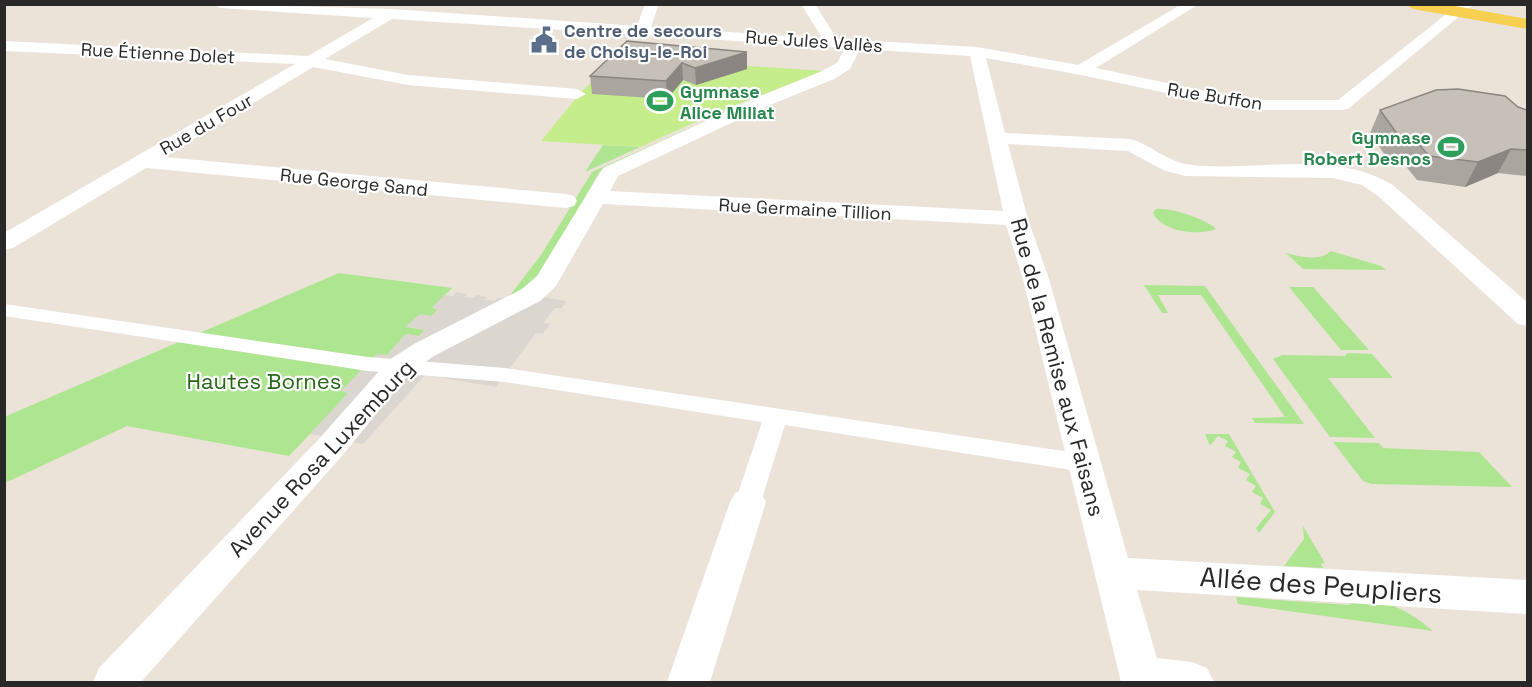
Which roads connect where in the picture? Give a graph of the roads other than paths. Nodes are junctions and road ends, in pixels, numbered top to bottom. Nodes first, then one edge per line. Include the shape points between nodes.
1 (220, 4) edge
2 (407, 4) edge
3 (652, 4) edge
4 (808, 4) edge
5 (1193, 4) edge
6 (1413, 4) edge
7 (1431, 4) edge
8 (1464, 8) edge
9 (390, 15) junction
10 (1527, 24) edge
11 (643, 30) junction
12 (844, 43) junction
13 (6, 47) edge
14 (977, 51) junction
15 (311, 62) junction
16 (1081, 70) junction
17 (577, 94) dead end
18 (998, 138) junction
19 (142, 161) junction
20 (594, 197) junction
21 (566, 201) dead end
22 (1017, 219) junction
23 (4, 243) edge
24 (4, 310) edge
25 (1527, 318) edge
26 (399, 367) junction
27 (776, 416) junction
28 (1084, 463) junction
29 (748, 502) joint
30 (1114, 573) junction
31 (1527, 597) edge
32 (1141, 679) edge
33 (114, 682) edge
34 (688, 682) edge
35 (1192, 682) edge

1 - 9 street, Rue Jules Vallès
2 - 9 street, Rue du Four
3 - 11 street
4 - 12 street
5 - 16 street
6 - 8 main road
7 - 8 main road
8 - 10 main road
8 - 16 street, Rue Buffon via 1342,105 1247,105
9 - 11 street, Rue Jules Vallès
9 - 15 street, Rue du Four
11 - 12 street, Rue Jules Vallès
12 - 14 street, Rue Jules Vallès
12 - 20 street, Avenue Rosa Luxemburg via 843,66 610,172
13 - 15 street, Rue Étienne Dolet
14 - 16 street, Rue Buffon
14 - 18 street, Rue de la Remise aux Faisans
15 - 17 street, Rue Étienne Dolet via 415,81
15 - 19 street, Rue du Four
18 - 22 street, Rue de la Remise aux Faisans
18 - 25 street via 1130,145 1170,166 1192,171 1333,172 1358,176 1386,191
19 - 21 street, Rue George Sand
19 - 23 street, Rue du Four
20 - 22 street, Rue Germaine Tillion
20 - 26 street, Avenue Rosa Luxemburg via 556,268 531,295
22 - 28 street, Rue de la Remise aux Faisans
24 - 26 street
26 - 27 street via 505,375
26 - 33 street, Avenue Rosa Luxemburg via 329,449
27 - 28 street
27 - 29 street
28 - 30 street, Rue de la Remise aux Faisans
29 - 34 street
30 - 31 street, Allée des Peupliers
30 - 32 street, Rue de la Remise aux Faisans
32 - 35 street

